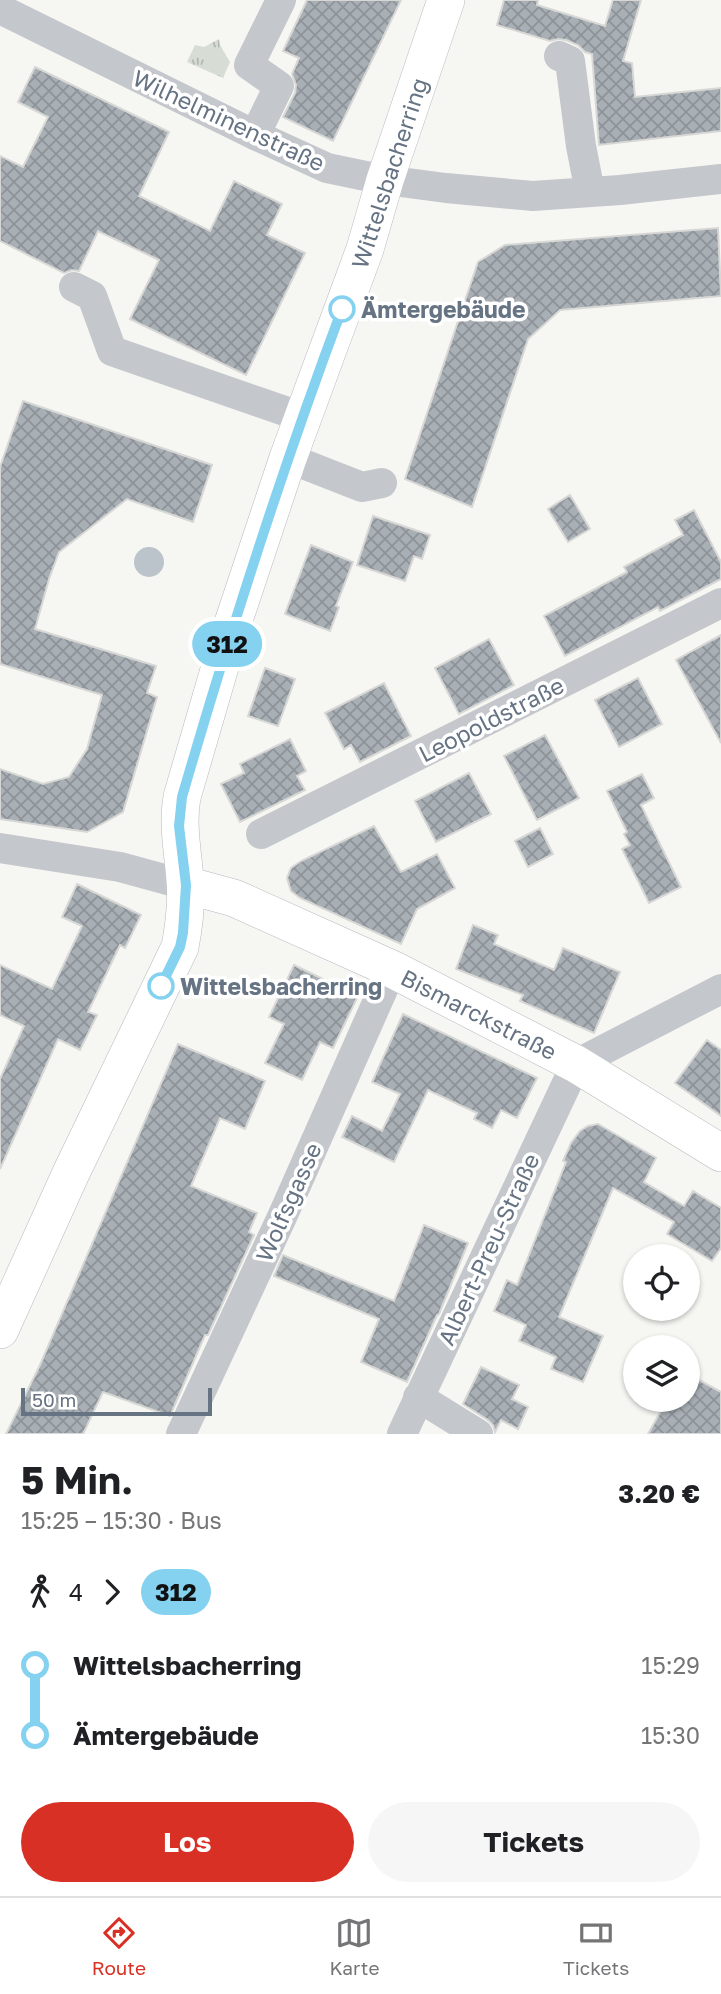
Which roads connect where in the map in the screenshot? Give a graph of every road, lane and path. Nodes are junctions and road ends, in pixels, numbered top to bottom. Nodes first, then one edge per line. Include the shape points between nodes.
1 (281, 0) edge
2 (446, 0) edge
3 (0, 9) edge
4 (559, 56) dead end
5 (255, 135) junction
6 (721, 179) edge
7 (385, 180) junction
8 (590, 192) junction
9 (74, 287) dead end
10 (302, 417) junction
11 (288, 458) junction
12 (382, 483) dead end
13 (721, 603) edge
14 (261, 834) dead end
15 (0, 848) edge
16 (186, 885) junction
17 (392, 969) junction
18 (721, 989) edge
19 (576, 1064) junction
20 (721, 1153) edge
21 (0, 1330) edge
22 (418, 1397) junction
23 (181, 1434) edge
24 (402, 1434) edge
25 (478, 1434) edge

1 - 5 street via 249,65 279,86
2 - 7 main road, Wittelsbacherring
3 - 5 street, Wilhelminenstraße
4 - 8 street via 570,61
5 - 7 street, Wilhelminenstraße via 327,168
6 - 8 street, Wilhelminenstraße
7 - 8 street, Wilhelminenstraße via 533,196
7 - 10 main road, Wittelsbacherring via 365,249
9 - 10 street via 92,296 112,351
10 - 11 main road, Wittelsbacherring
11 - 12 street via 362,487
11 - 16 main road, Wittelsbacherring via 182,797 179,826
13 - 14 street, Leopoldstraße
15 - 16 street via 120,867
16 - 17 main road, Bismarckstraße via 234,898
16 - 21 main road, Wittelsbacherring via 180,947
17 - 19 main road, Bismarckstraße
17 - 23 street, Wolfsgasse
18 - 19 street
19 - 20 main road, Bismarckstraße
19 - 22 street, Albert-Preu-Straße
22 - 24 street, Albert-Preu-Straße
22 - 25 street

